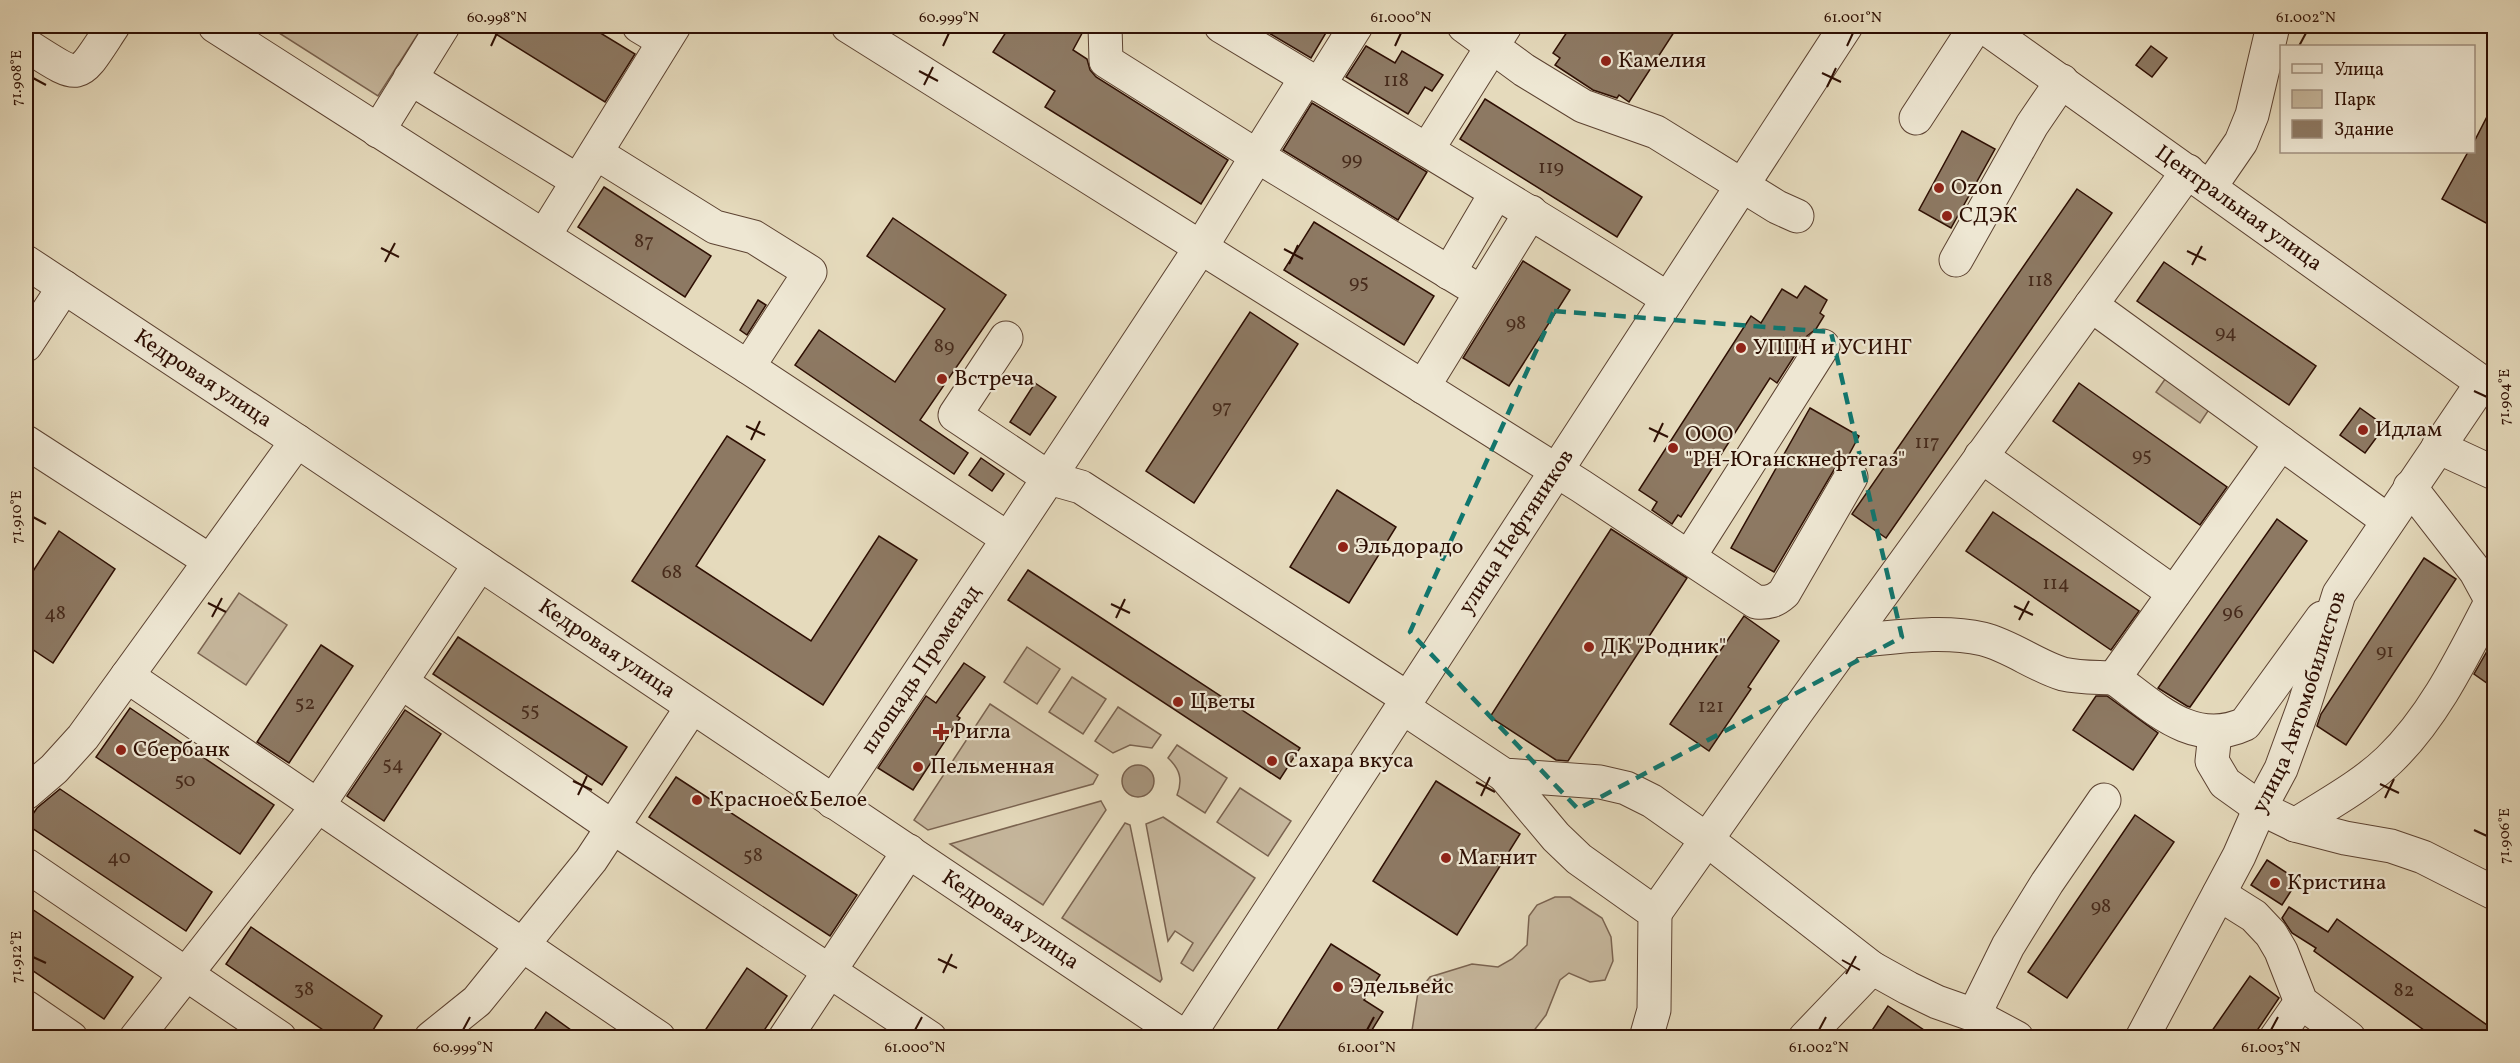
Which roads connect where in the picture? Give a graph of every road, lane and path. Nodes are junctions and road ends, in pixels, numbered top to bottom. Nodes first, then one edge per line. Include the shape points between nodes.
1 (113, 26) edge
2 (443, 26) edge
3 (848, 26) edge
4 (1104, 26) edge
5 (1221, 26) edge
6 (1356, 26) edge
7 (1464, 26) edge
8 (1846, 26) edge
9 (1976, 26) edge
10 (1983, 26) edge
11 (2273, 26) edge
12 (229, 29) edge
13 (659, 31) edge
14 (1499, 36) edge
15 (26, 45) edge
16 (410, 78) junction
17 (2062, 81) junction
18 (1312, 82) junction
19 (1916, 118) dead end
20 (378, 131) junction
21 (1426, 150) junction
22 (596, 153) junction
23 (1257, 156) junction
24 (2199, 179) junction
25 (578, 181) junction
26 (1741, 185) junction
27 (1496, 193) junction
28 (1531, 212) junction
29 (1797, 216) dead end
30 (544, 236) junction
31 (1201, 247) junction
32 (1956, 260) dead end
33 (26, 262) edge
34 (1449, 273) junction
35 (64, 287) junction
36 (1481, 292) junction
37 (1668, 299) junction
38 (2091, 305) junction
39 (1006, 338) dead end
40 (26, 345) edge
41 (1823, 346) dead end
42 (748, 367) junction
43 (1423, 387) junction
44 (2488, 387) edge
45 (297, 441) junction
46 (26, 442) edge
47 (2281, 443) junction
48 (2438, 447) junction
49 (1068, 449) junction
50 (1981, 456) junction
51 (1555, 471) junction
52 (2494, 473) edge
53 (1851, 477) dead end
54 (1049, 478) junction
55 (1080, 487) junction
56 (2410, 488) junction
57 (2387, 520) junction
58 (1007, 538) junction
59 (1689, 556) junction
60 (210, 561) junction
61 (480, 564) junction
62 (2174, 593) junction
63 (2339, 594) junction
64 (2493, 604) edge
65 (1849, 641) junction
66 (127, 676) junction
67 (2114, 678) junction
68 (401, 682) junction
69 (1404, 703) junction
70 (692, 707) junction
71 (2215, 733) junction
72 (1504, 774) junction
73 (26, 793) edge
74 (2104, 800) dead end
75 (833, 802) junction
76 (317, 807) junction
77 (2260, 808) junction
78 (2295, 825) junction
79 (614, 828) junction
80 (1706, 839) junction
81 (909, 851) junction
82 (26, 865) edge
83 (2494, 893) edge
84 (2219, 894) junction
85 (1655, 913) junction
86 (523, 945) junction
87 (1872, 968) junction
88 (830, 971) junction
89 (186, 972) junction
90 (2301, 1002) junction
91 (26, 1007) edge
92 (1974, 1015) junction
93 (71, 1038) edge
94 (136, 1038) edge
95 (280, 1038) edge
96 (431, 1038) edge
97 (659, 1038) edge
98 (785, 1038) edge
99 (930, 1038) edge
100 (1187, 1038) edge
101 (1646, 1038) edge
102 (1805, 1038) edge
103 (2017, 1038) edge
104 (2142, 1038) edge
105 (2276, 1038) edge
106 (2349, 1038) edge

1 - 15 street via 83,69 74,72
2 - 16 street
3 - 31 street
4 - 23 street via 1106,61
5 - 18 street
6 - 18 street, площадь Променад
7 - 14 street
8 - 26 street, улица Нефтяников
9 - 19 street
10 - 17 street, Центральная улица
11 - 24 street via 2252,115 2241,142
12 - 20 street
13 - 22 street
14 - 21 street
14 - 26 street via 1524,70 1583,106 1656,132
16 - 20 street
16 - 25 street
17 - 24 street, Центральная улица
17 - 32 street via 2035,119
18 - 21 street
18 - 23 street, площадь Променад
20 - 30 street
21 - 27 street
22 - 25 street
22 - 42 street via 715,227 754,237 810,272
23 - 31 street, площадь Променад
23 - 34 street
24 - 38 street
24 - 44 street, Центральная улица
25 - 30 street
26 - 29 street
26 - 37 street, улица Нефтяников
27 - 28 street
27 - 34 street
28 - 36 street
28 - 37 street
30 - 42 street
31 - 43 street
31 - 49 street, площадь Променад
33 - 35 street, Кедровая улица
34 - 36 street
35 - 40 street
35 - 45 street, Кедровая улица
36 - 43 street
37 - 51 street, улица Нефтяников
38 - 47 street
38 - 50 street
39 - 54 street via 955,415
41 - 59 street
42 - 58 street
43 - 51 street
44 - 48 street, улица Автомобилистов
45 - 60 street
45 - 61 street, Кедровая улица
46 - 60 street
47 - 57 street
47 - 62 street
48 - 52 street
48 - 56 street, улица Автомобилистов
49 - 54 street, площадь Променад
49 - 55 street
50 - 62 street
50 - 65 street
51 - 59 street
51 - 69 street, улица Нефтяников
53 - 59 street via 1784,593 1776,600 1766,603 1747,597
54 - 55 street
54 - 58 street, площадь Променад
55 - 69 street
56 - 57 street, улица Автомобилистов
56 - 64 street via 2476,572
57 - 63 street, улица Автомобилистов
58 - 75 street, площадь Променад
60 - 66 street
61 - 68 street
61 - 70 street, Кедровая улица
62 - 67 street
63 - 71 street via 2245,724
63 - 77 street, улица Автомобилистов via 2281,769
64 - 78 street via 2422,722 2389,760
65 - 67 street via 1964,636 1986,640 2075,677
65 - 80 street
66 - 73 street via 83,737
66 - 76 street
67 - 71 street via 2176,722
68 - 76 street
68 - 79 street
69 - 72 street
69 - 100 street, улица Нефтяников
70 - 75 street, Кедровая улица
70 - 79 street
71 - 77 street via 2212,761 2225,783
72 - 80 street via 1626,788 1652,801
72 - 85 street via 1579,859
74 - 92 street via 2014,937
75 - 81 street, Кедровая улица
76 - 86 street
76 - 89 street
77 - 78 street
77 - 84 street, улица Автомобилистов
78 - 83 street via 2423,856
79 - 86 street
79 - 88 street
80 - 85 street
80 - 87 street
81 - 88 street
81 - 100 street, Кедровая улица
82 - 89 street
84 - 90 street via 2254,916 2271,934
84 - 104 street, улица Автомобилистов
85 - 101 street via 1654,1011
86 - 96 street via 477,1001
86 - 97 street
87 - 92 street via 1937,1002
87 - 102 street
88 - 98 street
88 - 99 street
89 - 94 street
89 - 95 street
90 - 105 street
90 - 106 street
91 - 93 street
92 - 103 street

